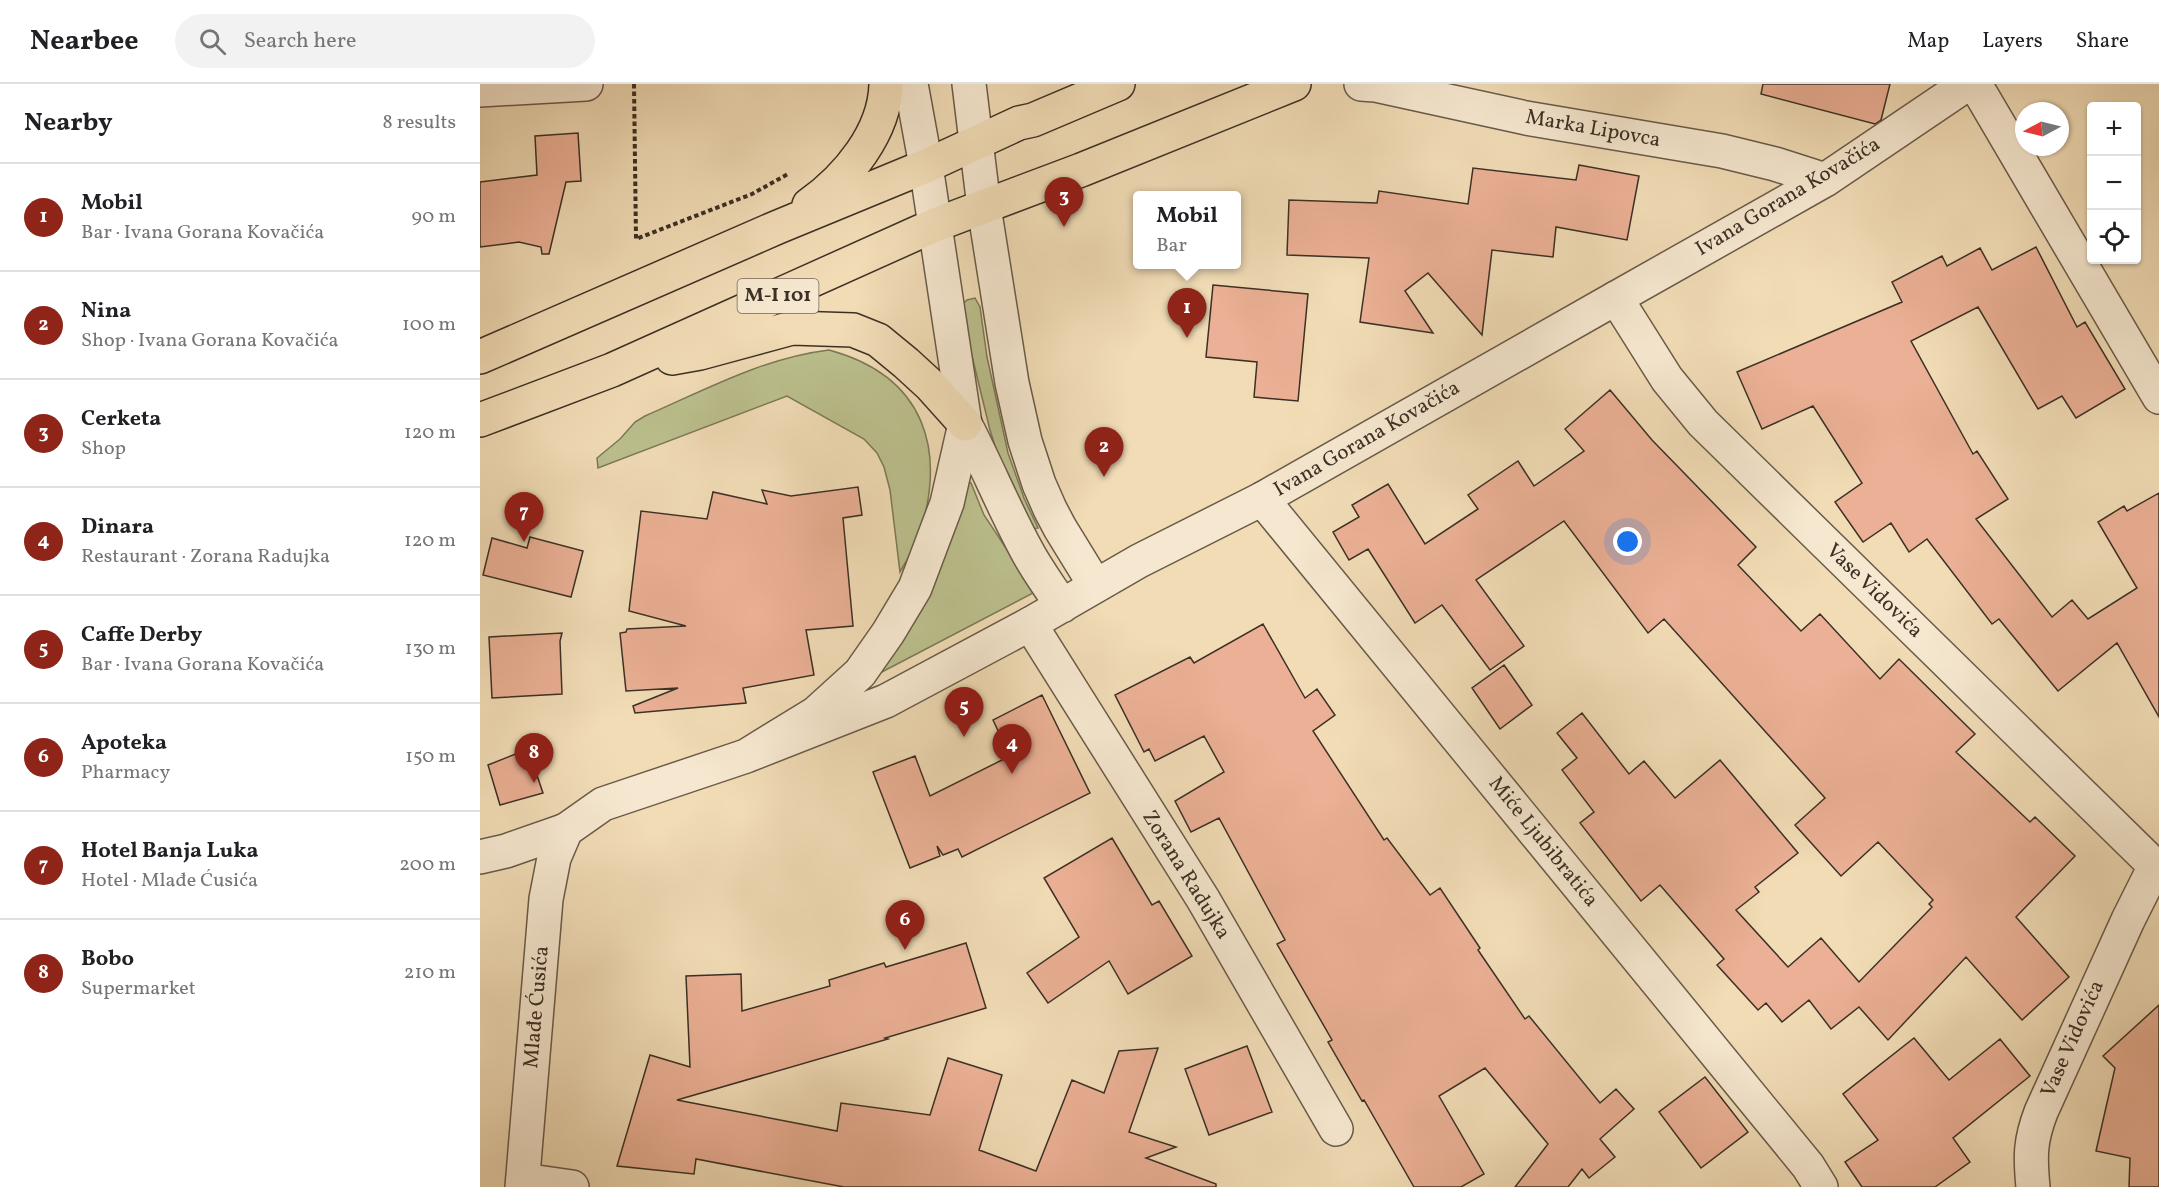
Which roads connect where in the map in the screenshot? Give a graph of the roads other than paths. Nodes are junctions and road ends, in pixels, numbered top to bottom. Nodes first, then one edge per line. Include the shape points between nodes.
1 (586, 84) edge
2 (886, 84) edge
3 (911, 84) edge
4 (969, 84) edge
5 (1119, 84) edge
6 (1294, 84) edge
7 (1360, 84) edge
8 (1967, 84) edge
9 (1975, 84) edge
10 (480, 90) edge
11 (977, 144) junction
12 (926, 166) junction
13 (1824, 180) junction
14 (984, 207) junction
15 (935, 225) junction
16 (778, 227) junction
17 (1616, 298) junction
18 (480, 357) edge
19 (620, 366) junction
20 (2159, 397) edge
21 (480, 420) edge
22 (964, 424) junction
23 (1262, 499) junction
24 (1095, 585) junction
25 (1062, 606) junction
26 (1030, 624) junction
27 (746, 756) junction
28 (566, 830) junction
29 (480, 857) edge
30 (2157, 868) edge
31 (1336, 1129) dead end
32 (522, 1184) edge
33 (572, 1187) edge
34 (1821, 1187) edge
35 (2033, 1187) edge

1 - 10 street
2 - 16 main road via 878,126 856,159 826,193
3 - 12 street
4 - 11 street
5 - 11 main road
6 - 14 main road, M-I 101
7 - 13 street, Marka Lipovca via 1526,118 1722,151
8 - 13 street, Ivana Gorana Kovačića
9 - 20 street
11 - 12 main road
11 - 14 street
12 - 15 street
12 - 16 main road
13 - 17 street, Ivana Gorana Kovačića
14 - 15 main road, M-I 101
14 - 24 street via 1025,441 1050,508
15 - 19 main road, M-I 101
15 - 22 street
16 - 18 main road
17 - 23 street, Ivana Gorana Kovačića
17 - 30 street, Vase Vidovića via 1667,379 1703,423
19 - 21 main road, M-I 101
19 - 22 main road via 700,353 792,328 853,330 878,340 906,363
22 - 25 street via 1024,546
22 - 27 street via 944,513 915,588 888,633 860,673 816,713
23 - 24 street, Ivana Gorana Kovačića
23 - 34 street, Miće Ljubibratića via 1800,1156
24 - 25 street, Ivana Gorana Kovačića
25 - 26 street, Ivana Gorana Kovačića
26 - 27 street, Ivana Gorana Kovačića via 886,701
26 - 31 street, Zorana Radujka via 1203,899
27 - 28 street via 603,804
28 - 29 street
28 - 32 street, Mlađe Ćusića via 554,858 546,899
30 - 35 street, Vase Vidovića via 2128,920 2041,1112 2033,1134
32 - 33 street

